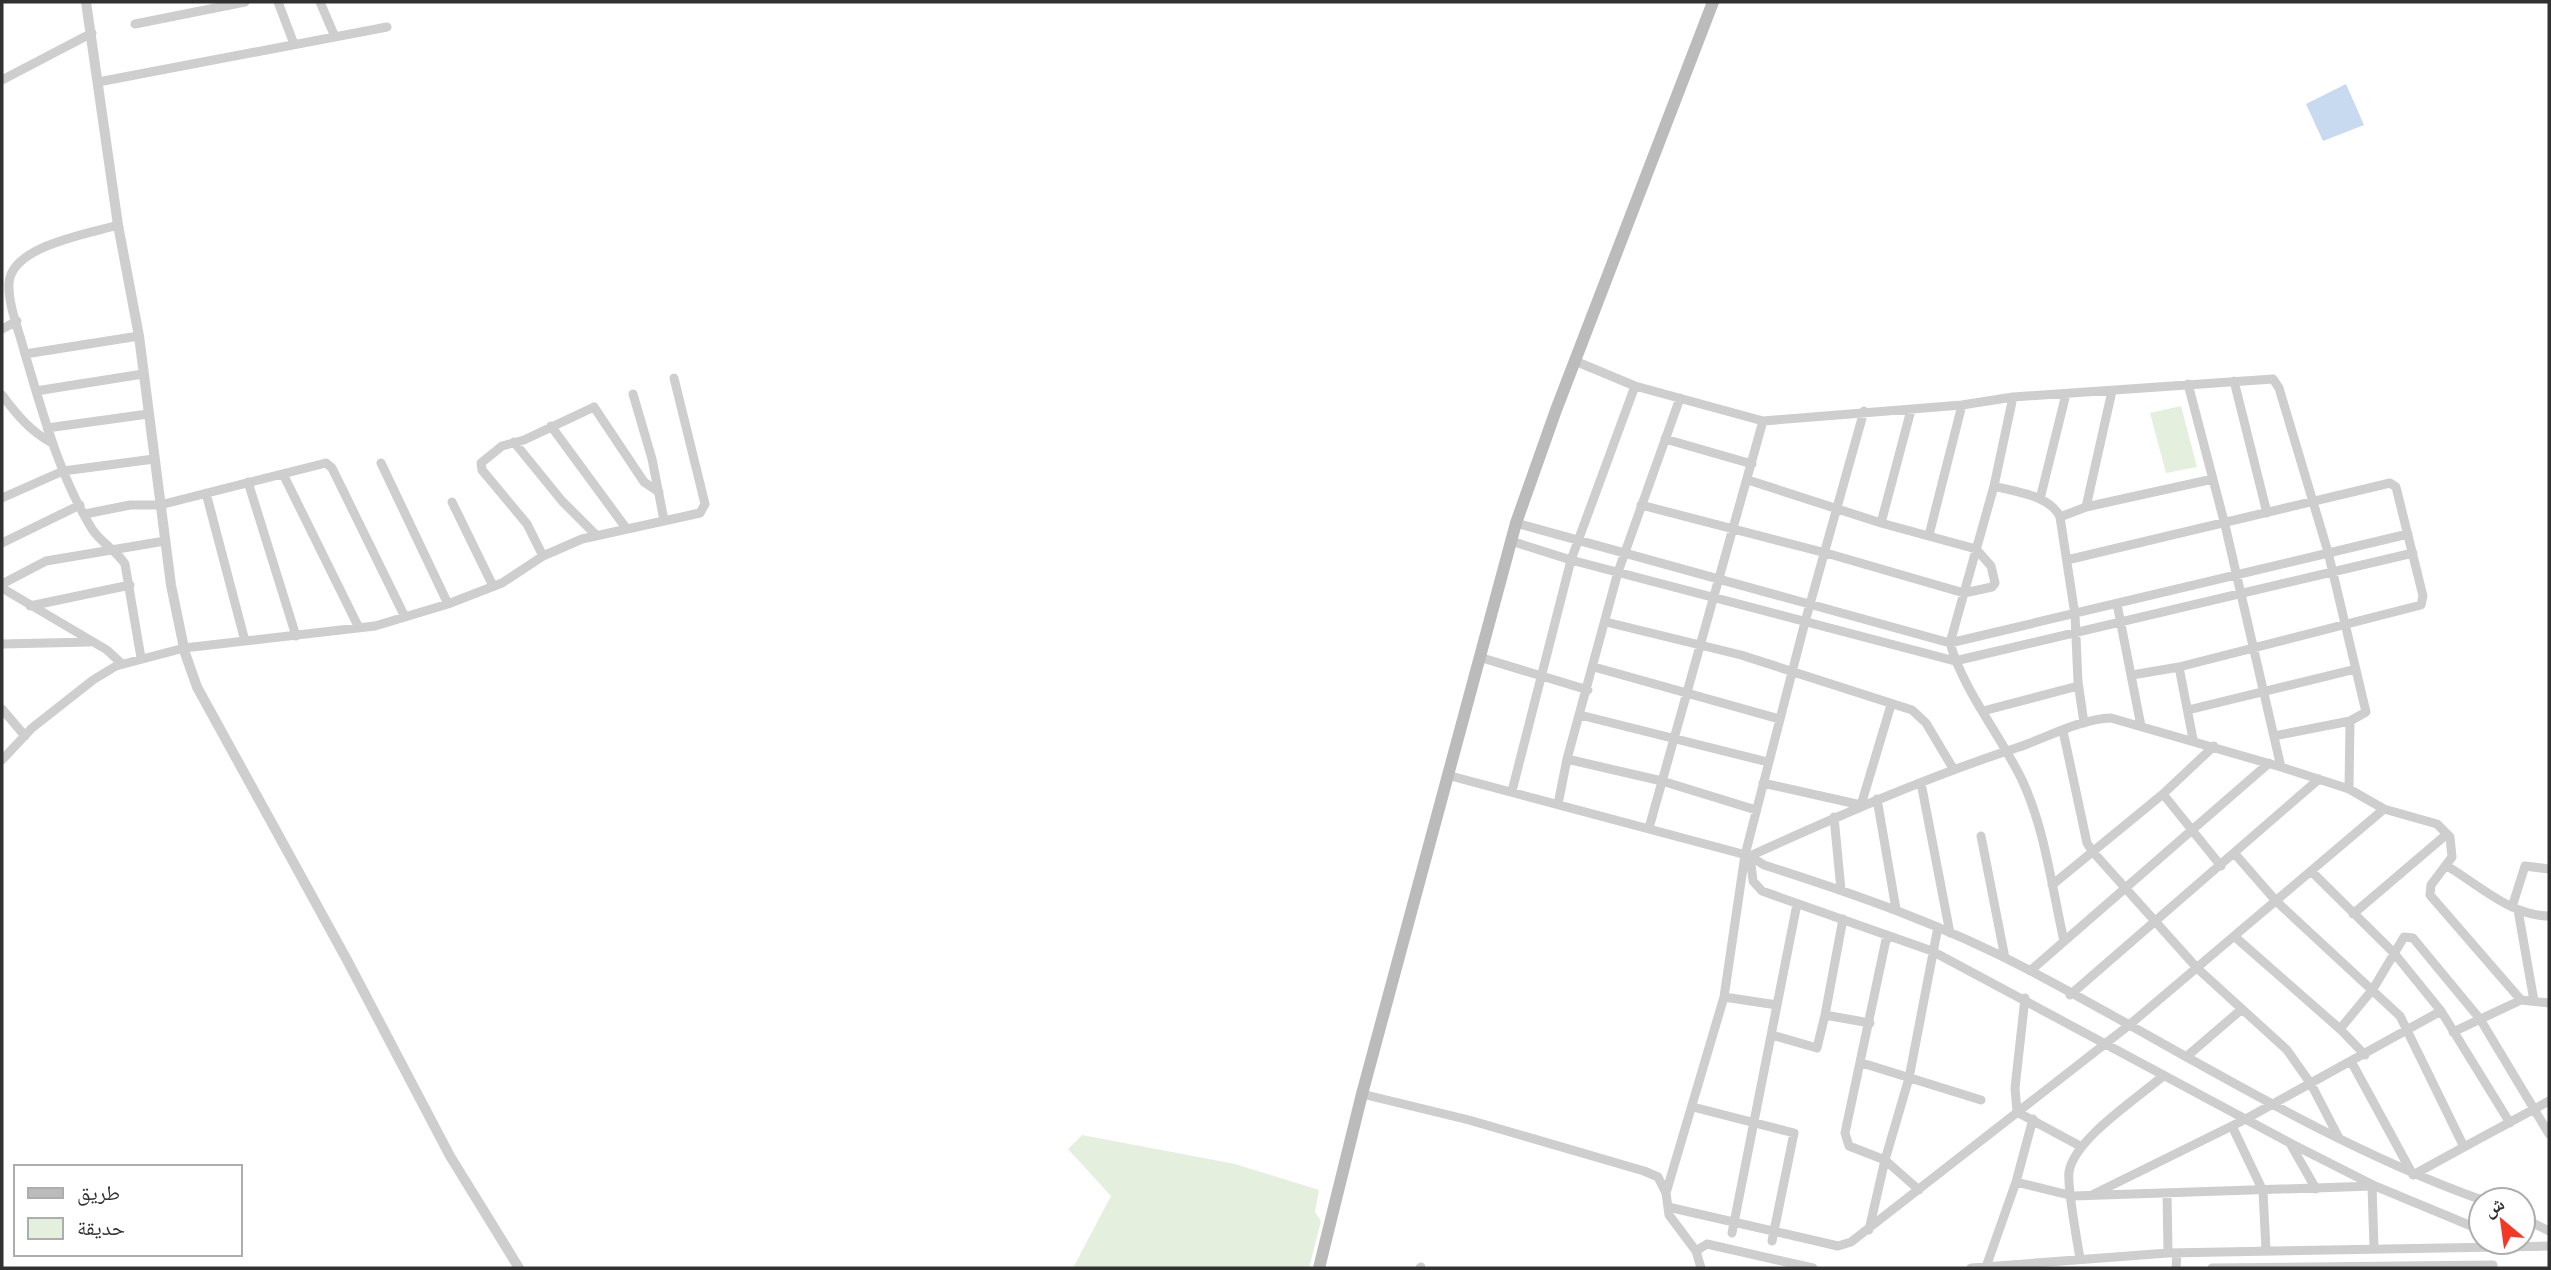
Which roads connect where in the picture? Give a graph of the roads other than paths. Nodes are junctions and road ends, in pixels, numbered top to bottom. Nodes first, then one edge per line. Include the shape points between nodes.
1 (86, 2) edge
2 (245, 2) edge
3 (278, 2) edge
4 (320, 2) edge
5 (1713, 2) edge
6 (135, 24) dead end
7 (387, 27) dead end
8 (92, 33) junction
9 (335, 37) junction
10 (294, 44) junction
11 (2, 80) edge
12 (98, 82) junction
13 (118, 225) junction
14 (17, 321) junction
15 (2, 329) edge
16 (139, 336) junction
17 (25, 354) junction
18 (1574, 361) junction
19 (144, 374) junction
20 (674, 378) dead end
21 (2234, 382) junction
22 (2188, 384) junction
23 (1635, 386) junction
24 (36, 391) junction
25 (2112, 391) junction
26 (633, 394) dead end
27 (2066, 394) junction
28 (2, 395) edge
29 (2013, 397) junction
30 (1680, 398) junction
31 (1962, 405) junction
32 (1911, 410) junction
33 (1864, 411) junction
34 (148, 414) junction
35 (1763, 421) junction
36 (551, 426) junction
37 (47, 428) junction
38 (1665, 439) junction
39 (514, 442) junction
40 (52, 443) junction
41 (154, 459) junction
42 (381, 463) dead end
43 (1752, 464) junction
44 (63, 471) junction
45 (283, 474) junction
46 (2213, 479) junction
47 (1748, 480) junction
48 (248, 482) junction
49 (1994, 486) junction
50 (659, 492) junction
51 (206, 493) junction
52 (2, 498) edge
53 (2040, 499) junction
54 (2313, 501) junction
55 (452, 502) dead end
56 (80, 505) junction
57 (160, 505) junction
58 (1641, 505) junction
59 (2085, 508) junction
60 (1836, 509) junction
61 (2267, 513) junction
62 (85, 514) junction
63 (2060, 517) junction
64 (664, 520) junction
65 (1516, 523) junction
66 (1881, 523) junction
67 (2225, 525) junction
68 (626, 528) junction
69 (1733, 528) junction
70 (2408, 534) junction
71 (596, 535) junction
72 (1929, 535) junction
73 (165, 541) junction
74 (1511, 541) junction
75 (1576, 541) junction
76 (2, 543) edge
77 (1976, 549) junction
78 (114, 550) junction
79 (2328, 552) junction
80 (1625, 553) junction
81 (1826, 553) junction
82 (2413, 553) junction
83 (543, 556) junction
84 (1571, 560) junction
85 (2067, 560) junction
86 (1618, 572) junction
87 (2331, 573) junction
88 (2237, 574) junction
89 (1718, 579) junction
90 (130, 585) junction
91 (2, 586) edge
92 (493, 586) junction
93 (1964, 593) junction
94 (2242, 594) junction
95 (1713, 597) junction
96 (448, 604) junction
97 (1810, 604) junction
98 (2117, 604) junction
99 (30, 606) junction
100 (2076, 615) junction
101 (405, 617) junction
102 (1606, 622) junction
103 (1805, 622) junction
104 (2120, 624) junction
105 (2344, 626) junction
106 (359, 628) junction
107 (2075, 635) junction
108 (296, 636) junction
109 (245, 641) junction
110 (92, 642) junction
111 (1950, 643) junction
112 (2, 644) edge
113 (1699, 645) junction
114 (2252, 647) junction
115 (184, 648) junction
116 (1479, 657) junction
117 (141, 658) junction
118 (1955, 661) junction
119 (122, 664) junction
120 (1594, 667) junction
121 (2179, 667) junction
122 (2356, 669) junction
123 (1792, 672) junction
124 (2132, 675) junction
125 (1539, 676) junction
126 (2078, 686) junction
127 (1588, 690) junction
128 (1687, 691) junction
129 (2265, 692) junction
130 (1891, 705) junction
131 (2, 709) edge
132 (2188, 710) junction
133 (1983, 711) junction
134 (1580, 715) junction
135 (1779, 719) junction
136 (2350, 721) junction
137 (2084, 723) junction
138 (2141, 726) junction
139 (2063, 731) junction
140 (25, 736) junction
141 (2274, 736) junction
142 (1674, 738) junction
143 (2193, 739) junction
144 (2214, 746) junction
145 (2006, 749) junction
146 (1567, 759) junction
147 (2, 760) edge
148 (1768, 762) junction
149 (2269, 763) junction
150 (2281, 766) junction
151 (1954, 770) junction
152 (1447, 775) junction
153 (2319, 779) junction
154 (1662, 781) junction
155 (1763, 783) junction
156 (1921, 783) junction
157 (2349, 789) junction
158 (1512, 791) junction
159 (2162, 794) junction
160 (1877, 799) junction
161 (1558, 804) junction
162 (1861, 805) junction
163 (2384, 808) junction
164 (1756, 810) junction
165 (1834, 817) junction
166 (1649, 828) junction
167 (2194, 830) junction
168 (2447, 834) junction
169 (1981, 836) dead end
170 (2093, 852) junction
171 (2235, 854) junction
172 (1748, 855) junction
173 (2221, 866) junction
174 (2447, 866) junction
175 (2549, 869) edge
176 (2311, 871) junction
177 (2052, 885) junction
178 (2126, 888) junction
179 (1841, 890) junction
180 (2276, 901) junction
181 (1797, 904) junction
182 (1896, 909) junction
183 (2515, 909) junction
184 (2353, 914) junction
185 (2549, 916) edge
186 (1843, 919) junction
187 (2155, 924) junction
188 (1938, 928) junction
189 (1950, 933) junction
190 (1887, 935) junction
191 (2234, 936) junction
192 (2064, 941) junction
193 (1933, 951) junction
194 (2394, 953) junction
195 (2005, 958) junction
196 (2197, 968) junction
197 (2030, 971) junction
198 (2373, 989) junction
199 (2070, 995) junction
200 (1724, 997) junction
201 (2025, 998) junction
202 (2521, 1000) junction
203 (2534, 1001) junction
204 (2549, 1003) edge
205 (1777, 1005) junction
206 (2242, 1009) junction
207 (2441, 1012) junction
208 (1825, 1015) junction
209 (2480, 1019) junction
210 (1870, 1023) junction
211 (2128, 1026) junction
212 (2340, 1029) junction
213 (2408, 1029) junction
214 (2453, 1032) junction
215 (1772, 1035) junction
216 (2105, 1044) junction
217 (2365, 1055) junction
218 (2186, 1057) junction
219 (1862, 1063) junction
220 (2352, 1063) junction
221 (2163, 1076) junction
222 (1909, 1078) junction
223 (2311, 1084) junction
224 (1362, 1094) junction
225 (1981, 1100) dead end
226 (2549, 1101) edge
227 (2274, 1104) junction
228 (1693, 1107) junction
229 (2535, 1108) junction
230 (2017, 1112) junction
231 (2033, 1119) junction
232 (2244, 1119) junction
233 (1755, 1123) junction
234 (2510, 1123) junction
235 (2232, 1126) junction
236 (2549, 1134) edge
237 (2339, 1138) junction
238 (2290, 1143) junction
239 (2080, 1146) junction
240 (2465, 1147) junction
241 (1885, 1160) junction
242 (2413, 1175) junction
243 (2016, 1182) junction
244 (2373, 1186) junction
245 (2316, 1189) junction
246 (1919, 1190) junction
247 (2263, 1191) junction
248 (1666, 1193) junction
249 (2167, 1193) junction
250 (2092, 1195) junction
251 (2467, 1195) edge
252 (2073, 1196) junction
253 (1668, 1207) junction
254 (2467, 1224) edge
255 (1733, 1229) junction
256 (1869, 1230) junction
257 (1773, 1237) junction
258 (2467, 1245) edge
259 (2374, 1247) junction
260 (2266, 1250) junction
261 (1696, 1251) junction
262 (2173, 1253) junction
263 (2080, 1259) junction
264 (1986, 1267) edge
265 (2424, 1267) edge
266 (2495, 1267) edge
267 (519, 1268) edge
268 (1319, 1268) edge
269 (1701, 1268) edge
270 (1813, 1268) edge
271 (1971, 1268) edge
272 (2175, 1268) edge
273 (2211, 1268) edge
274 (2352, 1268) edge

1 - 8 street
2 - 6 street
3 - 10 street
4 - 9 street
5 - 18 main road
7 - 9 street
8 - 11 street
8 - 12 street
9 - 10 street
10 - 12 street
12 - 13 street
13 - 14 street via 37,250 18,262 8,286
13 - 16 street
14 - 15 street
14 - 17 street
16 - 17 street
16 - 19 street
17 - 24 street
18 - 23 street
18 - 65 main road
19 - 24 street
19 - 34 street
20 - 64 street via 706,508
21 - 22 street
21 - 54 street via 2269,377 2276,382
21 - 61 street
22 - 25 street
22 - 46 street
23 - 30 street
23 - 75 street
24 - 37 street
25 - 27 street
25 - 59 street
26 - 50 street
27 - 29 street
27 - 53 street
28 - 40 street via 38,436
29 - 31 street
29 - 49 street
30 - 35 street
30 - 38 street
31 - 32 street
31 - 72 street
32 - 33 street
32 - 66 street
33 - 35 street
33 - 60 street
34 - 37 street
34 - 41 street
35 - 43 street
36 - 39 street
36 - 50 street via 594,407 644,482
36 - 68 street
37 - 40 street
38 - 43 street
38 - 58 street
39 - 71 street
39 - 83 street via 498,448 481,467 527,524
40 - 44 street
41 - 44 street
41 - 57 street
42 - 96 street
43 - 47 street
44 - 52 street
44 - 56 street
45 - 48 street
45 - 101 street via 330,465
45 - 106 street
46 - 59 street
46 - 67 street
47 - 60 street
47 - 69 street
48 - 51 street
48 - 108 street
49 - 53 street
49 - 77 street
50 - 64 street
51 - 57 street
51 - 109 street
53 - 63 street
54 - 61 street
54 - 70 street via 2390,483 2396,487
54 - 79 street
55 - 92 street
56 - 62 street
56 - 76 street
57 - 62 street via 130,505
57 - 73 street
58 - 69 street
58 - 80 street
59 - 63 street
60 - 66 street
60 - 81 street
61 - 67 street
62 - 78 street via 99,537
63 - 85 street
64 - 68 street
65 - 74 main road
65 - 75 street
66 - 72 street
67 - 85 street
67 - 88 street
68 - 71 street
69 - 81 street
69 - 89 street
70 - 79 street
70 - 82 street
71 - 83 street
72 - 77 street
73 - 78 street
73 - 115 street
74 - 84 street
74 - 116 main road
75 - 80 street
75 - 84 street
77 - 93 street
77 - 93 street via 1991,566 1995,583
78 - 90 street via 125,564
78 - 91 street via 35,564
79 - 87 street
79 - 88 street
80 - 86 street
80 - 89 street
81 - 93 street
81 - 97 street
82 - 87 street
82 - 105 street via 2421,604
83 - 92 street
84 - 86 street
84 - 125 street
85 - 100 street
86 - 95 street
86 - 102 street
87 - 94 street
87 - 105 street
88 - 94 street
88 - 98 street
89 - 95 street
89 - 97 street
90 - 99 street
90 - 117 street
91 - 99 street
92 - 96 street
93 - 111 street
94 - 104 street
94 - 114 street
95 - 103 street
95 - 113 street
96 - 101 street
97 - 103 street
97 - 111 street
98 - 100 street
98 - 104 street
99 - 110 street
100 - 107 street
100 - 111 street
101 - 106 street
102 - 113 street
102 - 120 street
103 - 118 street
103 - 123 street
104 - 107 street
104 - 124 street
105 - 114 street
105 - 122 street
106 - 108 street
107 - 118 street
107 - 126 street
108 - 109 street
109 - 115 street
110 - 112 street
110 - 119 street
111 - 118 street
113 - 123 street
113 - 128 street
114 - 121 street
114 - 129 street
115 - 117 street
115 - 267 street via 197,687 221,733 450,1156
116 - 125 street
116 - 152 main road
117 - 119 street
118 - 133 street
119 - 140 street via 93,680
120 - 127 street
120 - 128 street
121 - 124 street
121 - 132 street
122 - 129 street
122 - 136 street via 2366,712
123 - 130 street
123 - 135 street
124 - 138 street
125 - 127 street
125 - 158 street
126 - 133 street
126 - 137 street
127 - 134 street
128 - 135 street
128 - 142 street
129 - 132 street
129 - 141 street
130 - 151 street via 1920,714
130 - 162 street
131 - 140 street
132 - 143 street
133 - 145 street
134 - 142 street
134 - 146 street
135 - 148 street
136 - 141 street
136 - 157 street
137 - 138 street via 2111,718
137 - 139 street
138 - 143 street
139 - 145 street
139 - 170 street via 2087,843
140 - 147 street
141 - 150 street
142 - 148 street
142 - 154 street
143 - 144 street
144 - 149 street
144 - 159 street
145 - 151 street
145 - 177 street via 2031,802
146 - 154 street
146 - 161 street
148 - 155 street
149 - 150 street
149 - 167 street
150 - 153 street
151 - 156 street
152 - 158 street
152 - 224 main road
153 - 157 street
153 - 171 street
154 - 164 street
154 - 166 street
155 - 162 street
155 - 164 street
156 - 160 street
156 - 189 street
157 - 163 street
158 - 161 street
159 - 167 street
159 - 170 street
160 - 162 street
160 - 182 street
161 - 166 street
162 - 165 street
163 - 168 street via 2437,824
163 - 176 street
164 - 172 street
165 - 172 street
165 - 179 street
166 - 172 street
167 - 173 street
167 - 178 street
168 - 174 street via 2453,850
168 - 184 street
169 - 195 street
170 - 177 street
170 - 178 street
171 - 173 street
171 - 180 street
172 - 179 street via 1764,865
172 - 181 street via 1758,888
172 - 200 street
173 - 187 street
174 - 183 street
174 - 202 street via 2431,885 2430,894
175 - 183 street via 2525,866
176 - 180 street
176 - 184 street
177 - 192 street
178 - 187 street
178 - 192 street
179 - 182 street
180 - 191 street
180 - 198 street
181 - 186 street
181 - 205 street
182 - 188 street
183 - 185 street
183 - 203 street
184 - 194 street
186 - 190 street
186 - 208 street
187 - 196 street
187 - 199 street
188 - 189 street
188 - 193 street
189 - 195 street
190 - 193 street
190 - 210 street
191 - 196 street
191 - 212 street
192 - 197 street
193 - 201 street
193 - 222 street
194 - 198 street
194 - 207 street
194 - 209 street via 2404,937 2413,938
195 - 197 street
196 - 206 street
196 - 211 street
197 - 199 street
198 - 212 street
198 - 213 street
199 - 211 street
200 - 205 street
200 - 228 street
201 - 216 street
201 - 230 street via 2015,1088
202 - 203 street
202 - 209 street
203 - 204 street
205 - 215 street
206 - 218 street
206 - 223 street via 2287,1050
207 - 213 street
207 - 214 street
208 - 210 street
208 - 215 street via 1817,1048
209 - 214 street
209 - 229 street
210 - 219 street
211 - 216 street
211 - 218 street
212 - 217 street
213 - 217 street
213 - 240 street
214 - 234 street
215 - 233 street
216 - 221 street
216 - 230 street
217 - 220 street
218 - 227 street
219 - 222 street
219 - 241 street via 1846,1139 1849,1146
220 - 223 street
220 - 242 street
221 - 232 street
221 - 239 street
222 - 225 street
222 - 241 street
223 - 227 street
223 - 237 street
224 - 248 street via 1644,1171 1658,1177
224 - 268 main road
226 - 229 street
227 - 232 street
227 - 237 street
228 - 233 street
228 - 248 street
229 - 234 street
229 - 236 street
230 - 231 street
230 - 246 street
231 - 239 street
231 - 243 street
232 - 235 street
232 - 238 street
233 - 255 street
233 - 257 street via 1795,1136
234 - 240 street
235 - 247 street
235 - 250 street
237 - 242 street
238 - 244 street
238 - 245 street
239 - 252 street via 2070,1170
240 - 242 street
241 - 246 street
241 - 256 street
242 - 251 street
243 - 252 street
243 - 264 street
244 - 245 street
244 - 254 street
244 - 259 street
245 - 247 street
246 - 256 street
247 - 249 street
247 - 260 street
248 - 253 street
249 - 250 street
249 - 262 street
250 - 252 street
252 - 263 street
253 - 255 street
253 - 261 street
255 - 257 street
256 - 257 street via 1838,1246
258 - 259 street
259 - 260 street
260 - 262 street
261 - 269 street
261 - 270 street via 1707,1244
262 - 263 street
262 - 272 street
263 - 264 street
264 - 271 street
265 - 266 street
265 - 274 street
273 - 274 street

